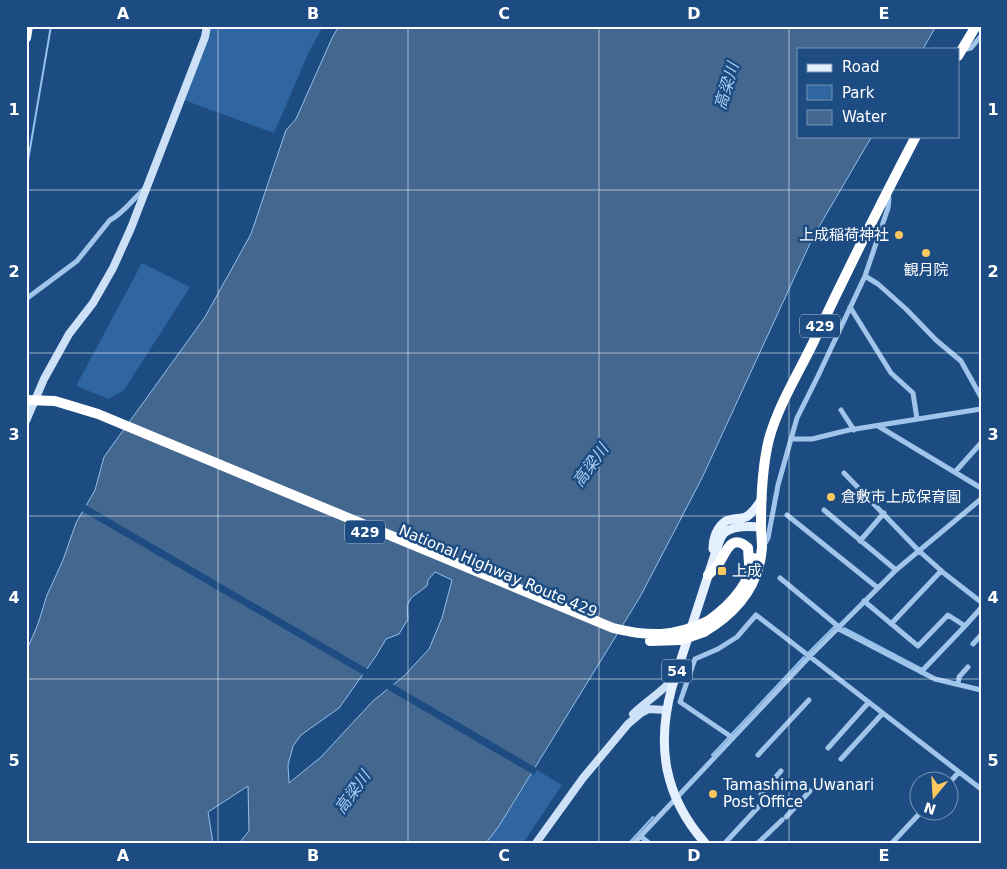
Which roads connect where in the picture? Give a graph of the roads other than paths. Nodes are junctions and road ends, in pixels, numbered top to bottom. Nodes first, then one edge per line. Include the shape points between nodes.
1 (28, 26) edge
2 (207, 26) edge
3 (976, 26) edge
4 (981, 36) edge
5 (26, 38) edge
6 (960, 53) edge
7 (915, 138) edge
8 (146, 188) junction
9 (888, 192) junction
10 (865, 276) junction
11 (26, 299) edge
12 (850, 307) junction
13 (26, 394) edge
14 (981, 397) edge
15 (26, 400) edge
16 (55, 401) junction
17 (26, 407) edge
18 (981, 409) edge
19 (841, 410) dead end
20 (916, 419) junction
21 (26, 421) edge
22 (878, 426) junction
23 (854, 430) junction
24 (791, 440) junction
25 (981, 443) edge
26 (955, 472) junction
27 (844, 473) dead end
28 (981, 488) edge
29 (762, 499) junction
30 (981, 499) edge
31 (824, 510) dead end
32 (884, 514) junction
33 (787, 515) dead end
34 (761, 528) junction
35 (860, 540) junction
36 (762, 547) junction
37 (918, 550) junction
38 (713, 561) junction
39 (896, 570) junction
40 (941, 570) junction
41 (708, 575) junction
42 (780, 578) dead end
43 (878, 588) junction
44 (738, 593) junction
45 (864, 601) junction
46 (981, 602) edge
47 (981, 608) edge
48 (892, 624) junction
49 (706, 626) junction
50 (965, 626) junction
51 (838, 627) junction
52 (981, 635) edge
53 (973, 644) dead end
54 (810, 656) junction
55 (968, 667) dead end
56 (923, 670) junction
57 (674, 678) junction
58 (958, 682) junction
59 (981, 690) edge
60 (809, 700) dead end
61 (869, 702) junction
62 (666, 710) junction
63 (883, 713) junction
64 (733, 738) junction
65 (615, 740) junction
66 (828, 748) dead end
67 (758, 755) dead end
68 (841, 759) dead end
69 (782, 771) dead end
70 (959, 772) edge
71 (960, 773) edge
72 (981, 789) edge
73 (810, 792) dead end
74 (676, 797) junction
75 (912, 822) edge
76 (545, 830) junction
77 (640, 836) junction
78 (536, 843) edge
79 (542, 843) edge
80 (634, 843) edge
81 (649, 843) edge
82 (706, 843) edge
83 (724, 843) edge
84 (758, 843) edge
85 (892, 843) edge

1 - 5 highway
2 - 8 street
3 - 6 highway
4 - 6 street via 972,48
7 - 9 highway, National Highway Route 429 / 429
8 - 11 street via 110,220 77,261
8 - 21 street via 113,268 101,291 69,334
9 - 10 street via 888,208
9 - 29 highway, National Highway Route 429 / 429 via 780,411 770,438
10 - 12 street
10 - 14 street via 878,284 961,361
12 - 20 street via 891,373 913,393
12 - 24 street via 797,418
13 - 16 highway, bridge
15 - 16 highway, National Highway Route 429 / 429, bridge
16 - 49 highway, National Highway Route 429 / 429, bridge via 107,418 613,628 655,636
17 - 49 highway, National Highway Route 429 / 429, bridge via 54,407 97,420 612,634 639,641 668,642 681,640
18 - 20 street
19 - 23 street
20 - 22 street
22 - 23 street
22 - 26 street
23 - 24 street
24 - 36 street via 768,538
25 - 26 street
26 - 28 street
27 - 32 street
29 - 34 highway, National Highway Route 429 / 429
29 - 38 main road via 745,517 727,521 720,527 715,534
30 - 37 street
31 - 35 street
32 - 35 street
32 - 37 street
33 - 43 street
34 - 36 highway, National Highway Route 429 / 429
34 - 38 main road, 54 via 748,526 724,533
34 - 44 highway, National Highway Route 429 / 429 via 753,563
35 - 39 street
36 - 49 highway, National Highway Route 429 / 429 via 756,574 744,597 727,617
37 - 39 street
37 - 40 street
38 - 41 main road, 54
39 - 43 street
40 - 46 street
40 - 48 street
41 - 44 highway via 731,544 744,544 748,548 750,562
41 - 57 main road, 54
42 - 51 street
43 - 45 street
44 - 49 highway, National Highway Route 429 / 429
45 - 48 street
45 - 51 street
47 - 50 street
48 - 50 street via 918,646 948,615
50 - 56 street
51 - 54 street
51 - 56 street
52 - 53 street
54 - 61 street
54 - 64 street
54 - 64 street via 756,615 737,637 695,659 680,702
55 - 58 street
56 - 58 street via 935,680
57 - 62 main road, 54
57 - 65 street via 626,721
58 - 59 street
60 - 67 street
61 - 63 street
61 - 66 street
62 - 65 street via 649,709 641,713
62 - 74 main road, 54 via 665,752
63 - 68 street
63 - 70 street
64 - 74 street
65 - 76 street
69 - 83 street via 762,794 762,803
71 - 72 street
73 - 84 street
74 - 77 street
74 - 82 main road, 54 via 688,821
75 - 85 street
76 - 78 street
76 - 79 street
77 - 80 street
77 - 81 street

